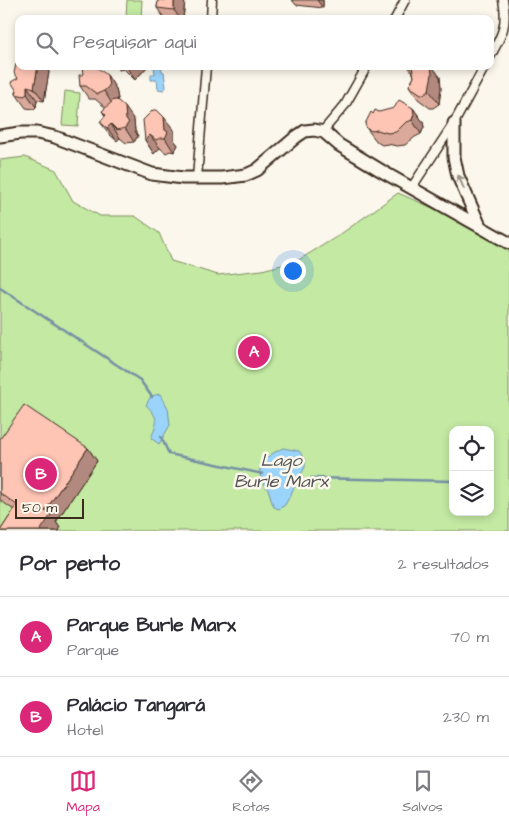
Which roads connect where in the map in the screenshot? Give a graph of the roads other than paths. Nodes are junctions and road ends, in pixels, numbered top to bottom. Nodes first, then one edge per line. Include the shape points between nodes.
1 (212, 0) edge
2 (405, 0) edge
3 (503, 0) edge
4 (211, 15) edge
5 (396, 15) edge
6 (494, 50) edge
7 (206, 70) edge
8 (365, 70) edge
9 (483, 70) edge
10 (454, 123) junction
11 (322, 132) junction
12 (0, 136) edge
13 (197, 178) junction
14 (412, 187) junction
15 (480, 226) junction
16 (509, 243) edge

1 - 4 street
2 - 5 street
3 - 6 street via 505,24
7 - 13 street
8 - 11 street via 345,105
9 - 10 street
10 - 14 street
15 -> 10 street via 458,176 454,157
11 - 13 street via 314,130 296,137 257,170 246,175
11 - 14 street via 346,150
12 - 13 street via 37,133 152,174
14 - 15 street
15 - 16 street

